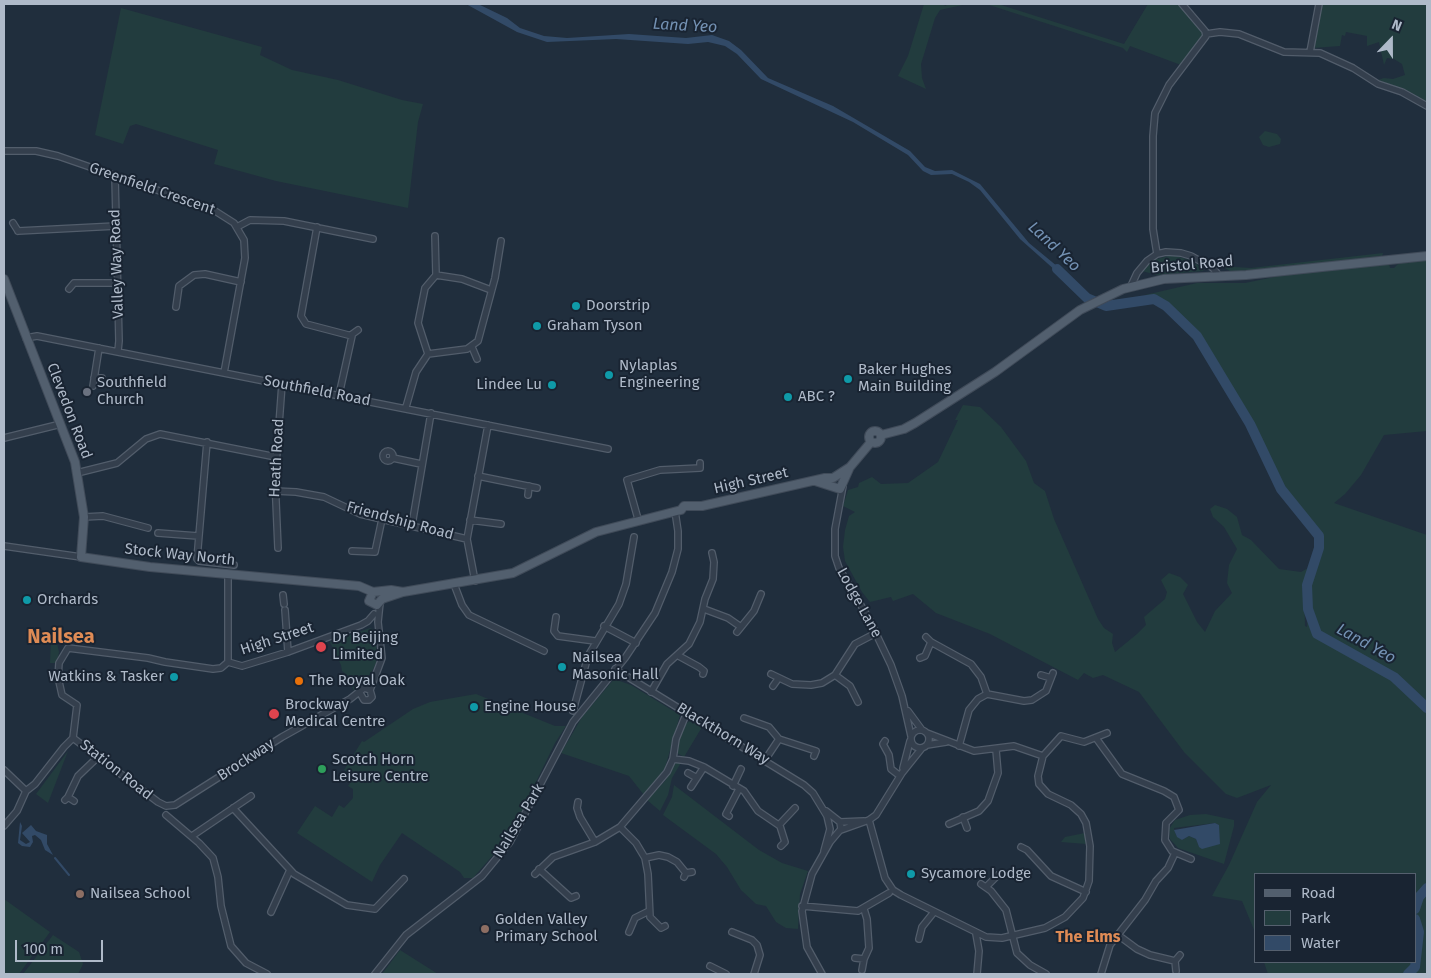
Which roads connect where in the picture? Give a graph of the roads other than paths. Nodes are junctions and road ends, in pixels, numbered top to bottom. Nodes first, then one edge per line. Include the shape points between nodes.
1 (1182, 4) edge
2 (1319, 4) edge
3 (1206, 34) junction
4 (1310, 52) junction
5 (1427, 106) edge
6 (4, 151) edge
7 (115, 176) junction
8 (13, 224) dead end
9 (116, 226) junction
10 (237, 227) junction
11 (317, 227) junction
12 (373, 239) dead end
13 (438, 239) dead end
14 (501, 241) dead end
15 (1157, 254) junction
16 (1427, 256) edge
17 (436, 275) junction
18 (1219, 276) junction
19 (4, 279) edge
20 (118, 282) junction
21 (241, 282) junction
22 (1131, 286) junction
23 (69, 289) dead end
24 (491, 290) junction
25 (183, 302) dead end
26 (358, 330) dead end
27 (351, 335) junction
28 (26, 338) junction
29 (472, 346) junction
30 (99, 348) junction
31 (118, 352) junction
32 (428, 354) junction
33 (476, 359) dead end
34 (224, 373) junction
35 (94, 378) junction
36 (102, 378) dead end
37 (282, 384) junction
38 (93, 386) dead end
39 (339, 395) junction
40 (406, 407) junction
41 (431, 413) junction
42 (61, 424) junction
43 (488, 425) junction
44 (4, 438) edge
45 (207, 442) junction
46 (608, 448) dead end
47 (276, 457) junction
48 (393, 458) dead end
49 (700, 463) dead end
50 (421, 464) junction
51 (77, 473) junction
52 (478, 476) junction
53 (837, 482) junction
54 (529, 486) junction
55 (537, 488) dead end
56 (275, 491) junction
57 (528, 495) dead end
58 (678, 510) junction
59 (84, 517) junction
60 (382, 518) junction
61 (638, 519) junction
62 (470, 520) junction
63 (501, 524) dead end
64 (412, 526) junction
65 (148, 528) dead end
66 (284, 532) dead end
67 (158, 533) dead end
68 (277, 533) junction
69 (198, 536) junction
70 (634, 537) dead end
71 (467, 539) junction
72 (4, 546) edge
73 (278, 548) dead end
74 (352, 552) dead end
75 (712, 553) dead end
76 (81, 557) junction
77 (234, 564) dead end
78 (228, 574) junction
79 (475, 580) junction
80 (454, 584) junction
81 (283, 595) dead end
82 (375, 598) junction
83 (762, 598) dead end
84 (704, 609) junction
85 (374, 614) junction
86 (556, 617) dead end
87 (378, 622) junction
88 (604, 626) junction
89 (876, 633) junction
90 (926, 636) dead end
91 (595, 641) junction
92 (931, 642) junction
93 (636, 643) junction
94 (68, 648) joint
95 (544, 651) dead end
96 (288, 652) junction
97 (678, 655) junction
98 (920, 658) dead end
99 (228, 662) junction
100 (615, 669) junction
101 (705, 671) dead end
102 (770, 674) dead end
103 (835, 675) junction
104 (1041, 675) dead end
105 (778, 679) junction
106 (578, 686) junction
107 (773, 686) dead end
108 (585, 688) dead end
109 (651, 692) junction
110 (987, 694) junction
111 (858, 702) dead end
112 (903, 703) junction
113 (573, 710) dead end
114 (687, 712) junction
115 (749, 717) dead end
116 (924, 732) junction
117 (1107, 733) dead end
118 (74, 738) junction
119 (911, 738) junction
120 (1096, 738) junction
121 (779, 739) junction
122 (885, 741) dead end
123 (951, 742) junction
124 (959, 746) junction
125 (924, 747) junction
126 (996, 750) junction
127 (99, 756) junction
128 (814, 756) dead end
129 (1043, 756) junction
130 (673, 758) junction
131 (765, 760) junction
132 (704, 767) junction
133 (741, 768) dead end
134 (4, 770) edge
135 (688, 773) dead end
136 (901, 774) junction
137 (697, 778) junction
138 (691, 787) dead end
139 (736, 787) junction
140 (26, 791) junction
141 (251, 796) dead end
142 (74, 801) dead end
143 (576, 805) dead end
144 (169, 806) joint
145 (233, 808) junction
146 (795, 808) dead end
147 (823, 808) junction
148 (166, 815) dead end
149 (729, 816) dead end
150 (963, 817) junction
151 (868, 821) junction
152 (839, 822) junction
153 (949, 824) dead end
154 (780, 825) junction
155 (4, 826) edge
156 (620, 827) junction
157 (830, 828) junction
158 (967, 828) dead end
159 (839, 831) junction
160 (192, 836) junction
161 (595, 842) junction
162 (786, 844) dead end
163 (1021, 847) dead end
164 (824, 851) junction
165 (1175, 853) junction
166 (645, 858) junction
167 (1191, 859) dead end
168 (290, 870) junction
169 (688, 874) dead end
170 (998, 875) dead end
171 (404, 879) dead end
172 (1086, 892) junction
173 (889, 893) dead end
174 (572, 900) dead end
175 (802, 906) junction
176 (864, 909) junction
177 (274, 910) dead end
178 (649, 912) junction
179 (934, 912) junction
180 (662, 930) dead end
181 (735, 931) dead end
182 (629, 934) dead end
183 (976, 934) junction
184 (921, 935) dead end
185 (1118, 935) junction
186 (1012, 936) junction
187 (1180, 955) dead end
188 (854, 958) dead end
189 (864, 959) junction
190 (1175, 961) junction
191 (712, 970) edge
192 (862, 970) dead end
193 (1176, 971) dead end
194 (267, 974) edge
195 (375, 974) edge
196 (726, 974) edge
197 (754, 974) edge
198 (821, 974) edge
199 (978, 974) edge
200 (1046, 974) edge
201 (1101, 974) edge

1 - 3 street
2 - 4 street
3 - 4 street via 1239,34 1284,52
3 - 15 street via 1169,85 1155,113 1153,229
4 - 5 street via 1334,58 1378,84 1402,92
6 - 7 street, Greenfield Crescent via 50,154
7 - 9 street, Valley Way Road
7 - 10 street, Greenfield Crescent via 216,211
8 - 9 street via 18,234
9 - 20 street, Valley Way Road
10 - 11 street via 255,219
10 - 21 street via 245,247
11 - 12 street via 365,240
11 - 27 street via 301,318 308,325
13 - 17 street
14 - 24 street via 500,265
15 - 18 street via 1170,251 1185,254 1210,267
15 - 22 street via 1139,269
16 - 18 main road, Bristol Road
17 - 24 street via 462,279
17 - 32 street via 425,288 418,321
18 - 22 main road, Bristol Road via 1164,279
19 - 28 main road, Clevedon Road
20 - 23 street via 74,283
20 - 31 street, Valley Way Road
21 - 25 street via 194,275 181,285 176,304
21 - 34 street
22 - 53 main road, Bristol Road via 1090,304 995,372 904,430 881,435 872,431 868,436 871,442
24 - 29 street via 480,338
26 - 27 street
27 - 39 street
28 - 30 street, Southfield Road via 37,336
28 - 42 main road, Clevedon Road
29 - 32 street
29 - 33 street
30 - 31 street, Southfield Road
30 - 35 street
31 - 34 street, Southfield Road
32 - 40 street via 414,376
34 - 37 street, Southfield Road
35 - 36 street
35 - 38 street
37 - 39 street, Southfield Road
37 - 47 street, Heath Road
39 - 40 street, Southfield Road
40 - 41 street, Southfield Road
41 - 43 street, Southfield Road
41 - 50 street
42 - 44 street
42 - 51 main road, Clevedon Road
43 - 46 street, Southfield Road
43 - 52 street
45 - 47 street
45 - 51 street via 167,435 153,436 117,463
45 - 69 street
47 - 56 street, Heath Road
48 - 50 street
49 - 61 street via 700,468 660,470 627,480
50 - 64 street
51 - 59 main road, Clevedon Road
52 - 54 street
52 - 62 street
53 - 58 main road, High Street via 815,481 692,507 687,511
53 - 89 street, Lodge Lane via 841,501 835,529 835,556
54 - 55 street
54 - 57 street
56 - 60 street, Friendship Road via 324,497 350,511
56 - 68 street, Heath Road
58 - 61 main road, High Street
58 - 93 street, Nailsea Park via 678,543 672,572 655,613
59 - 65 street via 103,516
59 - 76 main road, Clevedon Road
60 - 64 street, Friendship Road
60 - 74 street via 376,555
61 - 79 main road, High Street via 596,532 513,573
62 - 63 street via 487,527
62 - 71 street
64 - 71 street, Friendship Road
66 - 68 street
67 - 69 street
68 - 73 street, Heath Road
69 - 77 street via 199,561
70 - 88 street via 633,573
71 - 79 street
72 - 76 street, Stock Way North
75 - 84 street via 717,562
76 - 78 main road, Stock Way North
78 - 82 main road, Stock Way North via 353,587
78 - 99 street
79 - 80 main road, High Street
80 - 82 main road, High Street via 402,592 391,590
80 - 95 street via 469,615
81 - 96 street
82 - 85 street, Brockway
82 - 87 street, Brockway
83 - 84 street via 739,629 728,618
84 - 97 street via 691,641
85 - 87 street, Brockway
85 - 96 street, High Street via 361,625
86 - 91 street via 551,632 561,637
87 - 144 street, Brockway via 382,658 364,692 263,748 182,802
88 - 91 street
88 - 93 street
89 - 103 street via 855,644
89 - 112 street, Lodge Lane
90 - 92 street
91 - 106 street
92 - 98 street via 925,656
92 - 110 street via 971,664 981,677
93 - 100 street, Nailsea Park
94 - 99 street, High Street via 213,669
94 - 118 street, Station Road via 58,667 60,689 64,697 77,705
96 - 99 street, High Street via 242,666
97 - 101 street
97 - 109 street via 665,667
100 - 109 street, Blackthorn Way
100 - 195 street, Nailsea Park via 565,735 534,798 496,861 476,881 406,935
102 - 105 street
103 - 105 street via 810,686
103 - 111 street via 850,686
104 - 110 street via 1052,675 1046,691 1032,700
105 - 107 street
106 - 108 street
106 - 113 street
109 - 114 street, Blackthorn Way
110 - 124 street via 972,705
112 - 116 street, Lodge Lane
112 - 119 street, Lodge Lane
114 - 130 street via 676,739
114 - 131 street, Blackthorn Way
115 - 121 street via 771,728
116 - 119 street via 914,732
116 - 123 street
116 - 125 street via 929,738
117 - 120 street
118 - 127 street, Station Road
118 - 140 street
119 - 125 street via 914,746
119 - 136 street, Lodge Lane
120 - 129 street via 1081,742 1060,736
120 - 165 street via 1122,774 1167,792 1176,800 1179,811 1167,821 1164,832 1167,845
121 - 128 street via 816,751
121 - 131 street
122 - 136 street via 883,744 892,770
123 - 124 street
123 - 125 street
124 - 126 street via 974,751
125 - 136 street, Lodge Lane
126 - 129 street via 1018,746
126 - 150 street via 998,773 988,801 979,811
127 - 142 street via 78,776 66,798
127 - 144 street, Station Road via 156,801
129 - 172 street via 1038,776 1040,787 1074,807 1086,823 1090,846
130 - 132 street
130 - 156 street via 660,783
131 - 147 street, Blackthorn Way via 804,785
132 - 137 street
132 - 139 street
133 - 139 street
134 - 140 street
135 - 137 street
136 - 151 street, Lodge Lane via 876,815
137 - 138 street
139 - 149 street via 726,814
139 - 154 street via 748,795 758,811
140 - 155 street via 17,811
141 - 145 street
143 - 161 street
145 - 160 street
145 - 168 street
146 - 154 street via 788,810
147 - 152 street
147 - 157 street
148 - 160 street
150 - 153 street
150 - 158 street
151 - 152 street
151 - 159 street
151 - 179 street via 888,884 901,895
152 - 157 street via 832,822
152 - 159 street
154 - 162 street
156 - 161 street
156 - 166 street
157 - 159 street via 832,832
157 - 164 street
159 - 164 street
160 - 194 street via 214,860 220,906 232,948 246,963
161 - 174 street via 556,855 537,872
163 - 172 street via 1032,852 1051,876
164 - 175 street via 809,881
165 - 167 street
165 - 185 street via 1146,900
166 - 169 street via 668,857 678,862
166 - 178 street
168 - 171 street via 345,904 371,910
168 - 177 street
170 - 186 street via 984,885 1006,910
172 - 186 street via 1079,904 1060,921
173 - 176 street
175 - 176 street via 836,911
175 - 198 street via 807,947
176 - 189 street via 869,948
178 - 180 street
178 - 182 street via 635,918
179 - 183 street
179 - 184 street
181 - 197 street via 753,941 759,950 760,958
183 - 186 street via 991,938
183 - 199 street via 980,951
185 - 190 street via 1141,951
185 - 201 street via 1107,950
186 - 200 street via 1017,953
187 - 190 street
188 - 189 street
189 - 192 street
190 - 193 street
191 - 196 street

